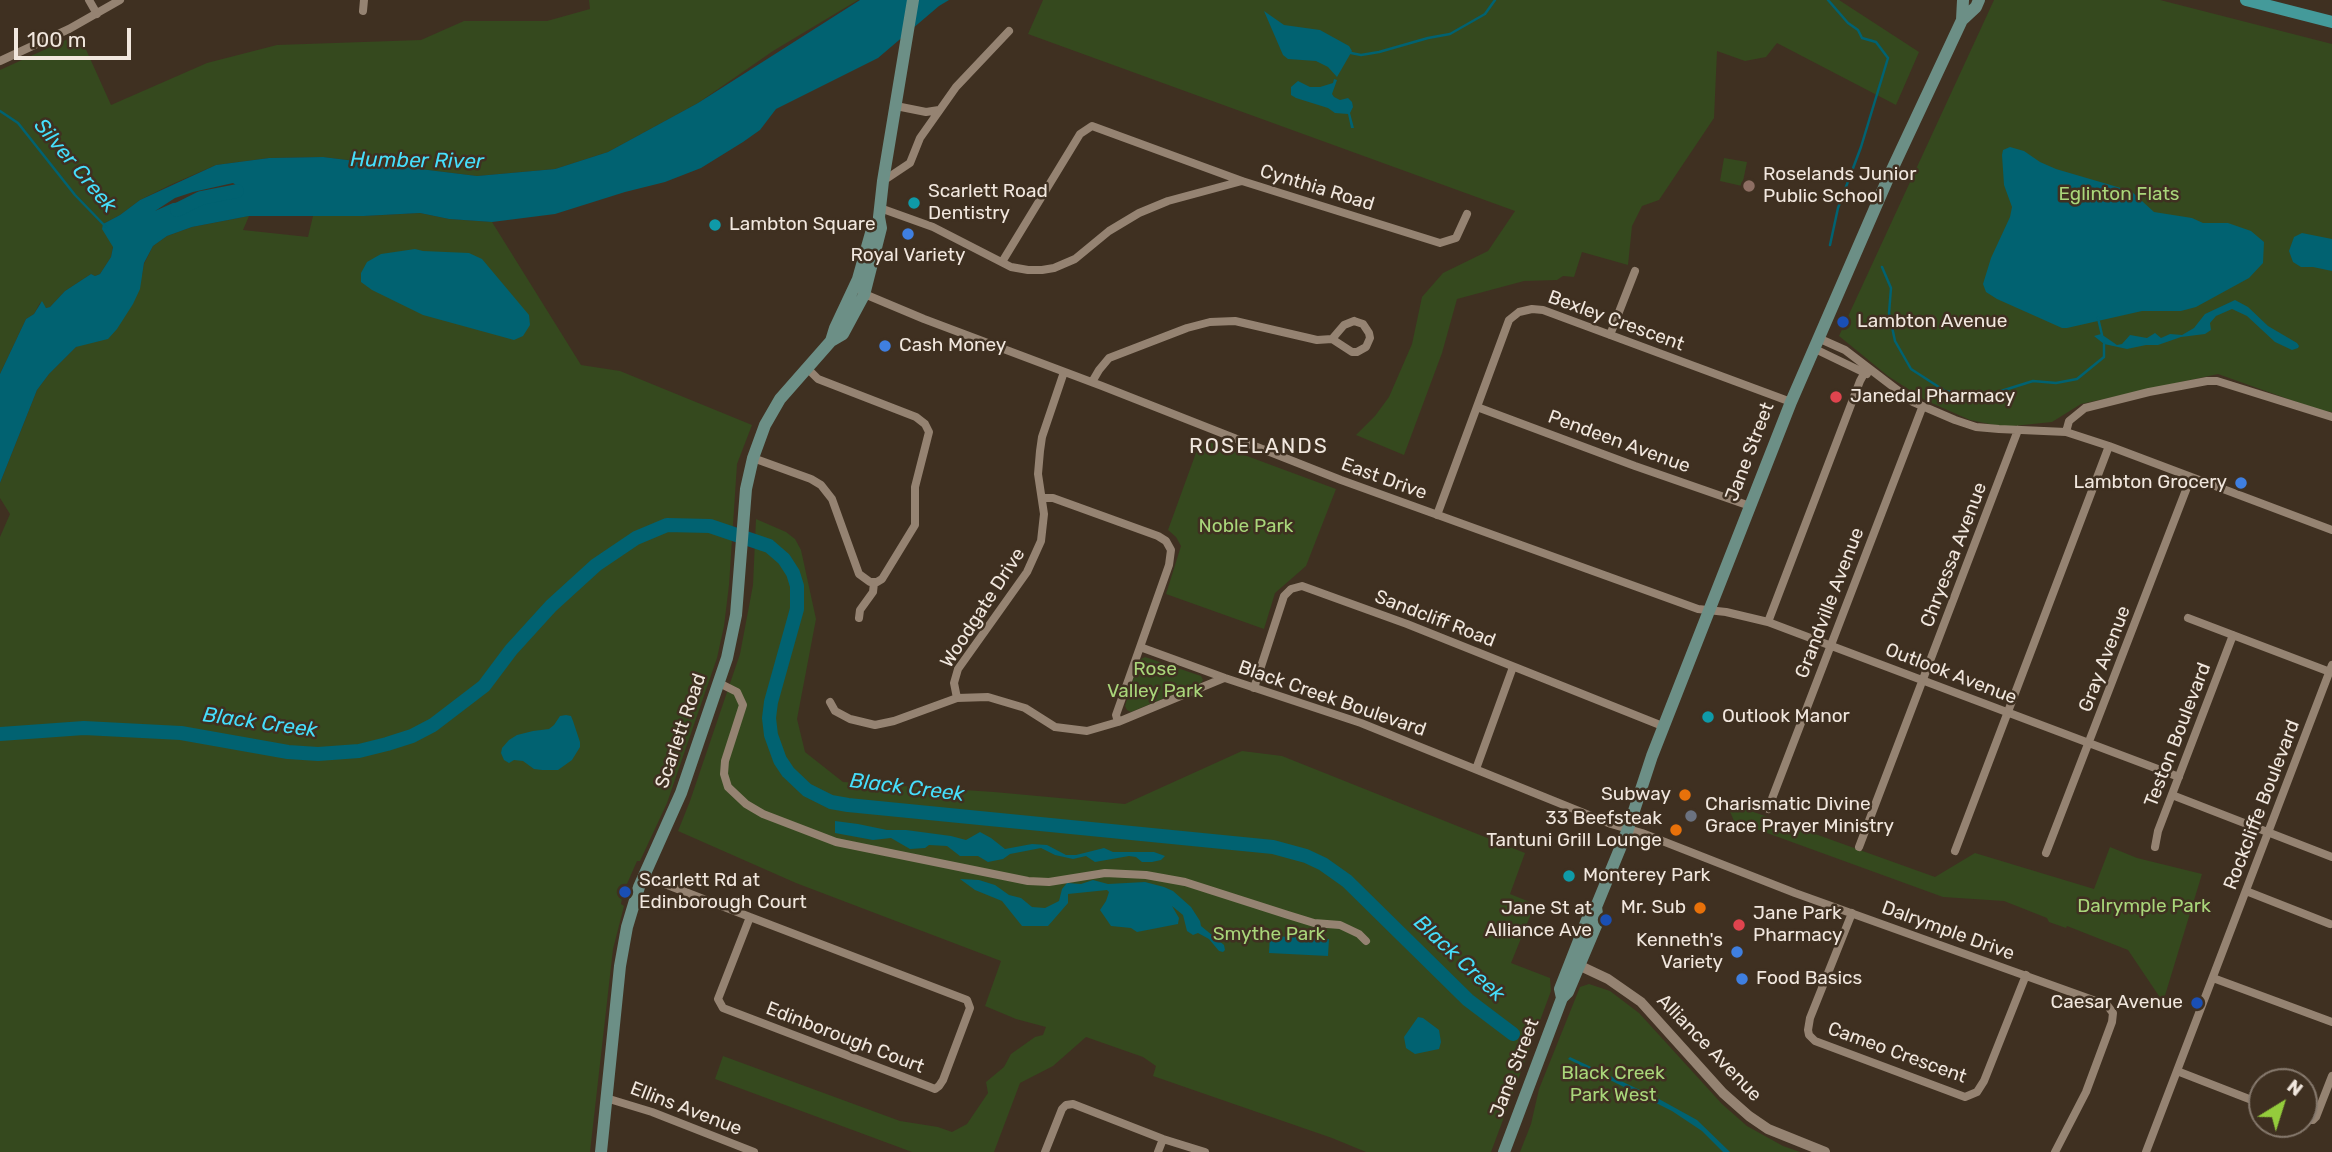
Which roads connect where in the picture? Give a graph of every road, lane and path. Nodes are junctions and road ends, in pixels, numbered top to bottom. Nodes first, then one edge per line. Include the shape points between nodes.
1 (89, 0) edge
2 (120, 0) edge
3 (364, 0) edge
4 (913, 0) edge
5 (1963, 0) edge
6 (1979, 0) edge
7 (2246, 0) edge
8 (363, 11) dead end
9 (97, 14) junction
10 (1962, 20) junction
11 (2332, 22) edge
12 (1009, 31) dead end
13 (0, 61) edge
14 (896, 106) junction
15 (939, 110) junction
16 (883, 181) junction
17 (1242, 181) junction
18 (879, 213) junction
19 (1467, 214) dead end
20 (1002, 262) junction
21 (1635, 271) dead end
22 (859, 292) junction
23 (1610, 335) junction
24 (1332, 340) junction
25 (1815, 343) junction
26 (807, 368) junction
27 (1064, 372) junction
28 (1866, 373) junction
29 (1092, 382) junction
30 (1890, 385) junction
31 (1791, 402) junction
32 (1477, 407) junction
33 (1922, 408) junction
34 (2332, 417) edge
35 (2018, 430) junction
36 (2066, 432) junction
37 (2109, 446) junction
38 (753, 458) junction
39 (2191, 477) junction
40 (1042, 498) junction
41 (1750, 506) junction
42 (1437, 515) junction
43 (2332, 530) edge
44 (874, 583) junction
45 (1710, 610) junction
46 (859, 618) dead end
47 (2188, 618) dead end
48 (1768, 622) junction
49 (2233, 635) junction
50 (1829, 645) junction
51 (1140, 647) junction
52 (1513, 667) junction
53 (2331, 668) edge
54 (1224, 678) junction
55 (1924, 680) junction
56 (719, 683) junction
57 (1254, 688) junction
58 (957, 698) junction
59 (830, 702) dead end
60 (2007, 712) junction
61 (1118, 723) junction
62 (1665, 727) junction
63 (2089, 742) junction
64 (1476, 769) junction
65 (2179, 777) junction
66 (2172, 794) junction
67 (1768, 809) dead end
68 (1628, 830) junction
69 (2268, 832) junction
70 (1858, 847) dead end
71 (2155, 847) dead end
72 (1955, 851) dead end
73 (2046, 853) dead end
74 (2332, 857) edge
75 (644, 876) junction
76 (2246, 891) junction
77 (1852, 913) junction
78 (750, 917) junction
79 (2330, 924) dead end
80 (1366, 941) dead end
81 (1575, 963) junction
82 (2026, 975) junction
83 (2213, 978) junction
84 (2332, 1022) edge
85 (2177, 1071) junction
86 (2332, 1076) edge
87 (606, 1098) junction
88 (2248, 1099) edge
89 (2318, 1112) edge
90 (1163, 1139) junction
91 (601, 1152) edge
92 (754, 1152) edge
93 (1045, 1152) edge
94 (1158, 1152) edge
95 (1205, 1152) edge
96 (1504, 1152) edge
97 (1825, 1152) edge
98 (2055, 1152) edge
99 (2146, 1152) edge

1 - 9 street
2 - 9 street
3 - 8 street
4 - 14 main road, Scarlett Road
5 - 10 main road, Jane Street
6 - 10 main road, Jane Street
7 - 11 main road
9 - 13 street
10 - 25 main road, Jane Street
12 - 15 street via 964,76
14 - 15 street
14 - 16 main road, Scarlett Road
15 - 16 street via 910,163
16 - 18 main road, Scarlett Road
17 - 19 street, Cynthia Road via 1440,243 1456,238
17 - 20 street, Cynthia Road via 1139,213 1054,268 1028,270
17 - 20 street via 1097,127 1087,128
18 - 20 street, Cynthia Road via 933,227
18 - 22 main road, Scarlett Road via 881,228
21 - 23 street
22 - 26 main road, Scarlett Road via 831,341
22 - 27 street, East Drive
23 - 31 street, Bexley Crescent
23 - 32 street, Bexley Crescent via 1544,310 1519,312 1509,320
24 - 24 street via 1357,352 1366,347 1369,333 1359,322 1349,322
24 - 29 street via 1236,321 1210,322 1109,358
25 - 28 street
25 - 30 street via 1846,350
25 - 31 main road, Jane Street
26 - 38 main road, Scarlett Road via 775,407
26 - 44 street via 818,379 916,417 929,432 915,487 915,525 882,579
27 - 29 street, East Drive
27 - 40 street, Woodgate Drive via 1042,437 1038,474
28 - 30 street
28 - 48 street
29 - 42 street, East Drive
30 - 33 street
31 - 41 main road, Jane Street
32 - 41 street, Pendeen Avenue
32 - 42 street, Bexley Crescent
33 - 35 street via 1976,427
33 - 50 street, Grandville Avenue
34 - 36 street via 2207,381 2085,408 2069,421
35 - 36 street
35 - 55 street, Chryessa Avenue
36 - 37 street
37 - 39 street
37 - 60 street
38 - 44 street via 811,479 825,489 859,574
38 - 56 main road, Scarlett Road via 746,489 736,615
39 - 43 street
39 - 63 street, Gray Avenue
40 - 51 street via 1149,532 1169,544 1171,558
40 - 58 street, Woodgate Drive via 1044,523 1038,552 958,669 954,683
41 - 45 main road, Jane Street
42 - 45 street, East Drive
44 - 46 street
45 - 48 street, Outlook Avenue
45 - 62 main road, Jane Street
47 - 49 street
48 - 50 street, Outlook Avenue
49 - 53 street
49 - 65 street, Teston Boulevard
50 - 55 street, Outlook Avenue
50 - 67 street, Grandville Avenue
51 - 54 street
51 - 61 street via 1116,715
52 - 57 street, Sandcliff Road via 1298,586 1284,596
52 - 62 street, Sandcliff Road
52 - 64 street
53 - 69 street, Rockcliffe Boulevard
54 - 57 street, Black Creek Boulevard
54 - 61 street, Black Creek Boulevard
55 - 60 street, Outlook Avenue
55 - 70 street, Chryessa Avenue
56 - 75 main road, Scarlett Road via 681,793
56 - 80 street via 737,692 743,705 725,761 728,787 763,814 836,842 1028,881 1116,873 1185,882 1314,923 1340,925
57 - 64 street, Black Creek Boulevard via 1362,723
58 - 59 street, Black Creek Boulevard via 875,724 850,719 835,711
58 - 61 street, Black Creek Boulevard via 1000,699 1055,727 1075,731
60 - 63 street, Outlook Avenue
60 - 72 street
62 - 68 main road, Jane Street
63 - 65 street, Outlook Avenue
63 - 73 street, Gray Avenue
64 - 68 street, Black Creek Boulevard
65 - 66 street, Teston Boulevard
66 - 69 street
66 - 71 street, Teston Boulevard
68 - 77 street, Dalrymple Drive
68 - 81 main road, Jane Street via 1587,920
69 - 74 street
69 - 76 street, Rockcliffe Boulevard
75 - 78 street, Edinborough Court
75 - 87 main road, Scarlett Road via 622,947
76 - 79 street
76 - 83 street, Rockcliffe Boulevard
77 - 82 street, Dalrymple Drive
77 - 82 street, Cameo Crescent via 1810,1018 1809,1035 1965,1097 1977,1092 1984,1082
78 - 78 street, Edinborough Court via 718,999 723,1008 930,1087 939,1086 970,1008 967,1000
81 - 96 main road, Jane Street via 1560,989 1562,998
81 - 97 street, Alliance Avenue via 1641,1002 1749,1116 1768,1129
82 - 98 street, Dalrymple Drive via 2107,1005 2113,1013 2086,1092
83 - 84 street
83 - 85 street, Rockcliffe Boulevard
85 - 88 street
85 - 99 street, Rockcliffe Boulevard
86 - 89 street
87 - 91 main road, Scarlett Road
87 - 92 street, Ellins Avenue
90 - 93 street via 1073,1104 1062,1109
90 - 94 street
90 - 95 street

